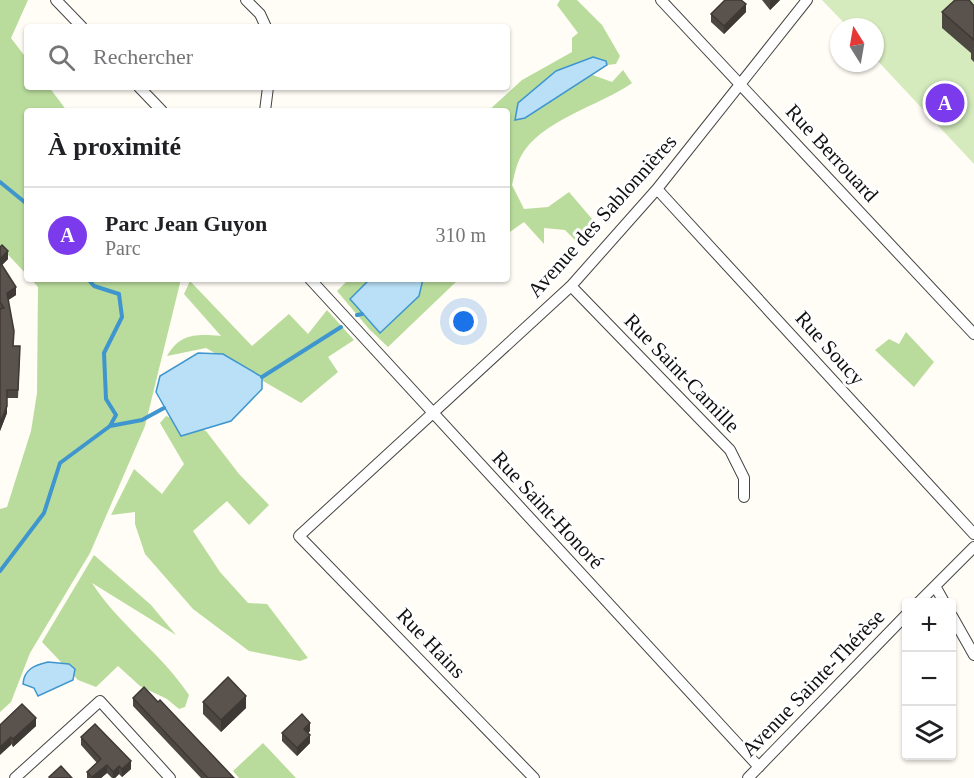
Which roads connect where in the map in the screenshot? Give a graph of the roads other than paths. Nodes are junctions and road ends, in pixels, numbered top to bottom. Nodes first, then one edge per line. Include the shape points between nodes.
1 (57, 0) edge
2 (246, 0) edge
3 (661, 0) edge
4 (807, 0) edge
5 (79, 24) edge
6 (265, 24) edge
7 (740, 84) junction
8 (142, 90) edge
9 (268, 90) edge
10 (159, 108) edge
11 (265, 108) edge
12 (657, 189) junction
13 (313, 282) edge
14 (571, 286) junction
15 (974, 334) edge
16 (431, 412) junction
17 (744, 497) dead end
18 (974, 534) edge
19 (299, 536) joint
20 (974, 547) edge
21 (935, 586) junction
22 (924, 598) edge
23 (941, 598) edge
24 (902, 619) edge
25 (956, 624) edge
26 (974, 655) edge
27 (759, 767) junction
28 (15, 778) edge
29 (170, 778) edge
30 (534, 778) edge
31 (748, 778) edge

1 - 5 street
2 - 6 street
3 - 7 street, Rue Berrouard
4 - 7 street, Avenue des Sablonnières
7 - 12 street, Avenue des Sablonnières
7 - 15 street, Rue Berrouard
8 - 10 street
9 - 11 street
12 - 14 street, Avenue des Sablonnières
12 - 18 street, Rue Soucy
13 - 16 street, Rue Saint-Honoré
14 - 16 street, Avenue des Sablonnières
14 - 17 street, Rue Saint-Camille via 730,450 744,478
16 - 19 street, Avenue des Sablonnières
16 - 27 street, Rue Saint-Honoré
19 - 30 street, Rue Hains
20 - 21 street
21 - 22 street
21 - 23 street
24 - 27 street, Avenue Sainte-Thérèse
25 - 26 street
27 - 31 street, Avenue Sainte-Thérèse
28 - 29 street via 100,701

